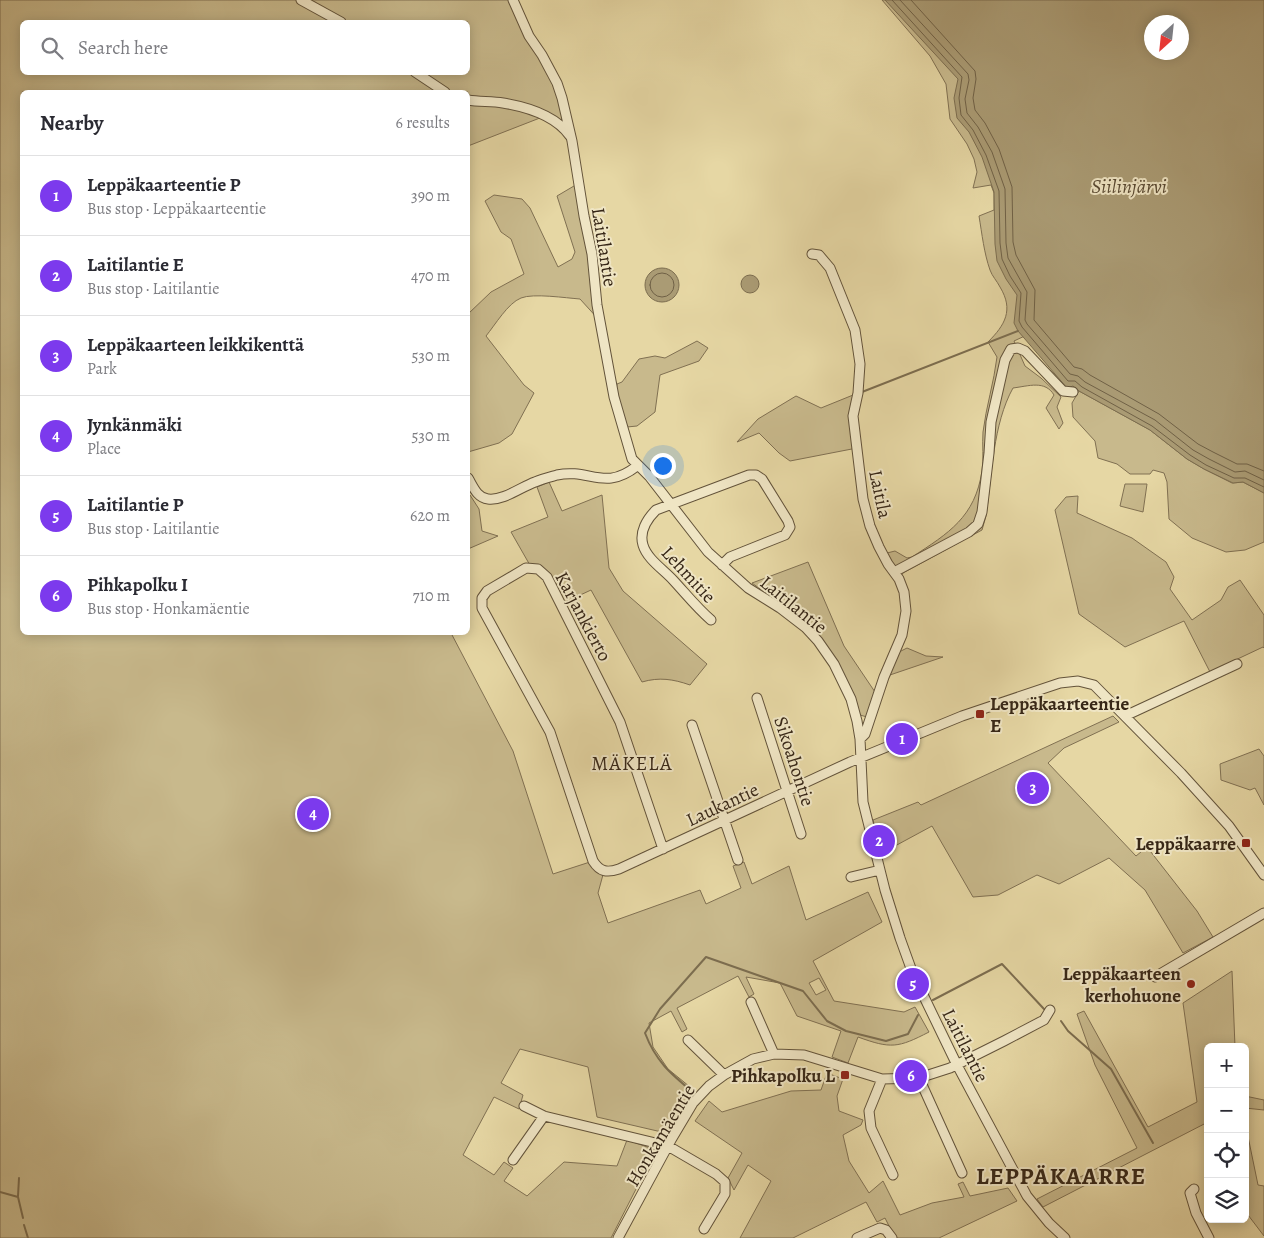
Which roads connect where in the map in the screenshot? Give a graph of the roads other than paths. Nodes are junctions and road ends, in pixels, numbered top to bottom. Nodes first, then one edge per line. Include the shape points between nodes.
1 (301, 0) edge
2 (513, 0) edge
3 (337, 20) edge
4 (420, 75) edge
5 (442, 90) edge
6 (470, 100) edge
7 (572, 141) junction
8 (812, 254) dead end
9 (1073, 392) dead end
10 (637, 466) junction
11 (470, 481) edge
12 (671, 504) junction
13 (722, 565) junction
14 (894, 572) junction
15 (711, 620) dead end
16 (1237, 664) dead end
17 (757, 698) dead end
18 (1126, 716) junction
19 (692, 726) dead end
20 (860, 739) junction
21 (860, 758) junction
22 (788, 792) junction
23 (724, 821) junction
24 (801, 834) dead end
25 (663, 849) junction
26 (738, 860) dead end
27 (598, 868) joint
28 (880, 870) junction
29 (1264, 875) edge
30 (851, 877) dead end
31 (1264, 913) edge
32 (1155, 977) dead end
33 (751, 1002) dead end
34 (1050, 1010) dead end
35 (688, 1040) dead end
36 (774, 1054) junction
37 (957, 1065) junction
38 (724, 1075) junction
39 (919, 1078) junction
40 (882, 1080) junction
41 (524, 1106) dead end
42 (544, 1116) junction
43 (668, 1146) junction
44 (514, 1160) dead end
45 (962, 1173) dead end
46 (892, 1175) dead end
47 (1194, 1189) dead end
48 (704, 1229) dead end
49 (618, 1238) edge
50 (857, 1238) edge
51 (892, 1238) edge
52 (1065, 1238) edge
53 (1209, 1238) edge

1 - 3 street
2 - 7 street, Laitilantie via 529,36 557,83
4 - 5 street
6 - 7 street via 502,103 538,113 556,122
7 - 10 street, Laitilantie via 614,397 632,459
8 - 14 street, Laitila via 819,256 830,268 855,330 860,364 853,416 863,499 870,526
9 - 14 street via 1063,391 1025,351 1011,349 1005,360 991,422 978,524
10 - 11 street via 628,474 610,479 570,473 557,475 488,499 478,494
10 - 12 street, Laitilantie
12 - 13 street, Laitilantie
12 - 13 street via 749,474 762,479 790,527 785,535 730,557
12 - 15 street, Lehmitie via 649,517 644,527 643,545 692,603
13 - 20 street, Laitilantie via 818,641 834,664 851,699
14 - 20 street, Laitila via 904,592 906,611 902,635 865,734
16 - 18 street
17 - 22 street, Sikoahontie
18 - 21 street, Laukantie via 1094,685 1078,681 1060,683 962,716
18 - 29 street, Laukantie via 1229,826
19 - 23 street
20 - 21 street, Laitilantie
21 - 22 street, Laukantie
21 - 28 street, Laitilantie via 863,802
22 - 23 street, Laukantie
22 - 24 street, Sikoahontie
23 - 25 street, Laukantie
23 - 26 street
25 - 27 street, Laukantie via 611,872
25 - 27 street, Karjankierto via 620,722 548,577 538,569 526,568 487,592 482,598 482,608 550,732
28 - 30 street
28 - 37 street, Laitilantie via 913,974
31 - 32 street
33 - 36 street
34 - 37 street, Honkamäentie via 1044,1020
35 - 38 street
36 - 38 street, Honkamäentie via 753,1060
36 - 40 street, Honkamäentie via 804,1055
37 - 39 street, Honkamäentie
37 - 52 street, Laitilantie via 1027,1196
38 - 43 street, Honkamäentie via 694,1103
39 - 40 street, Honkamäentie
39 - 45 street
40 - 46 street via 869,1111 871,1128
41 - 42 street
42 - 43 street
42 - 44 street
43 - 48 street via 725,1182 725,1194
43 - 49 street, Honkamäentie
47 - 53 street via 1191,1197
50 - 51 street via 880,1228

